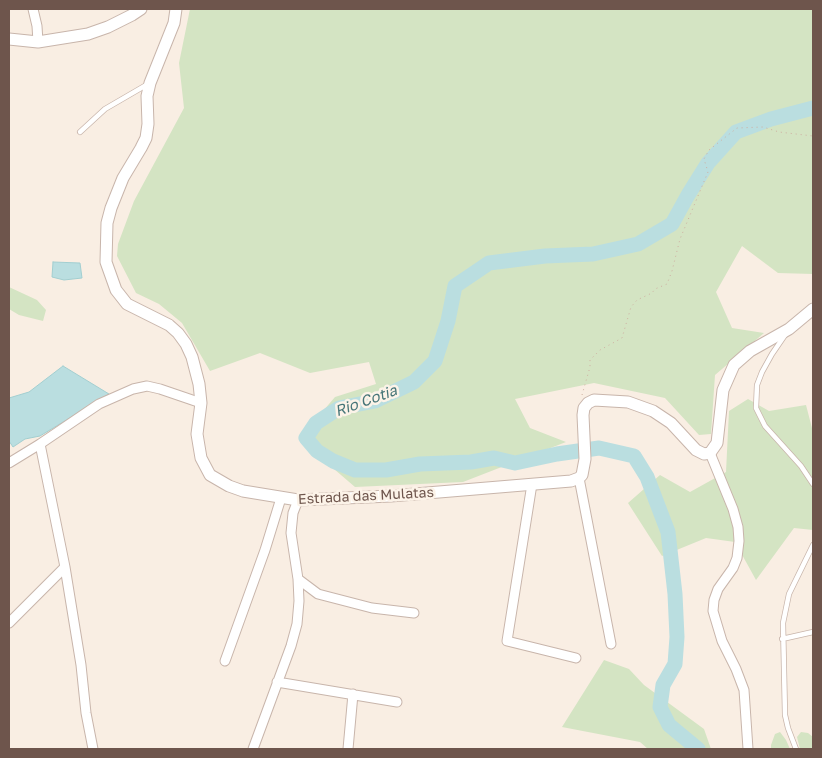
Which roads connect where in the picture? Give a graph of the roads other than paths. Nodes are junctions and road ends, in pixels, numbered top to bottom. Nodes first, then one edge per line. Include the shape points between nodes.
1 (33, 9) edge
2 (140, 9) edge
3 (176, 9) edge
4 (9, 39) edge
5 (38, 42) junction
6 (150, 83) junction
7 (80, 132) dead end
8 (813, 309) edge
9 (789, 329) junction
10 (200, 403) junction
11 (40, 444) junction
12 (710, 453) junction
13 (9, 463) edge
14 (579, 478) junction
15 (532, 484) junction
16 (813, 484) edge
17 (281, 498) junction
18 (298, 500) junction
19 (813, 545) edge
20 (65, 567) junction
21 (298, 579) junction
22 (414, 613) dead end
23 (9, 622) edge
24 (813, 632) edge
25 (782, 639) junction
26 (611, 644) dead end
27 (576, 658) dead end
28 (225, 661) dead end
29 (277, 682) junction
30 (353, 694) junction
31 (397, 702) dead end
32 (93, 749) edge
33 (253, 749) edge
34 (348, 749) edge
35 (748, 749) edge
36 (796, 749) edge

1 - 5 street
2 - 5 street via 88,34
3 - 6 street, Estrada das Mulatas via 174,23
4 - 5 street
6 - 7 lane via 105,109
6 - 10 street, Estrada das Mulatas via 146,138 123,178 111,208 107,223 106,262 116,290 127,304 169,325 186,344 196,370
8 - 9 street
9 - 12 street via 750,351 734,365 723,390 717,443
9 - 16 lane via 762,372 757,385 756,408 765,426
10 - 11 street via 147,386 133,389 99,404
10 - 17 street, Estrada das Mulatas via 198,446 210,475 243,491
11 - 13 street
11 - 20 street
12 - 14 street via 696,450 672,423 653,410 628,402 594,400 584,408 584,459
12 - 35 street via 738,527 737,558 718,589 714,611 722,641 744,690
14 - 15 street, Estrada das Mulatas
14 - 26 street
15 - 18 street, Estrada das Mulatas
15 - 27 street via 507,641
17 - 18 street, Estrada das Mulatas
17 - 28 street
18 - 21 street via 290,533
19 - 25 lane via 790,594
20 - 23 street
20 - 32 street
21 - 22 street via 318,594 372,608
21 - 29 street via 297,624
24 - 25 lane
25 - 36 lane via 786,715
29 - 30 street
29 - 33 street
30 - 31 street
30 - 34 street

